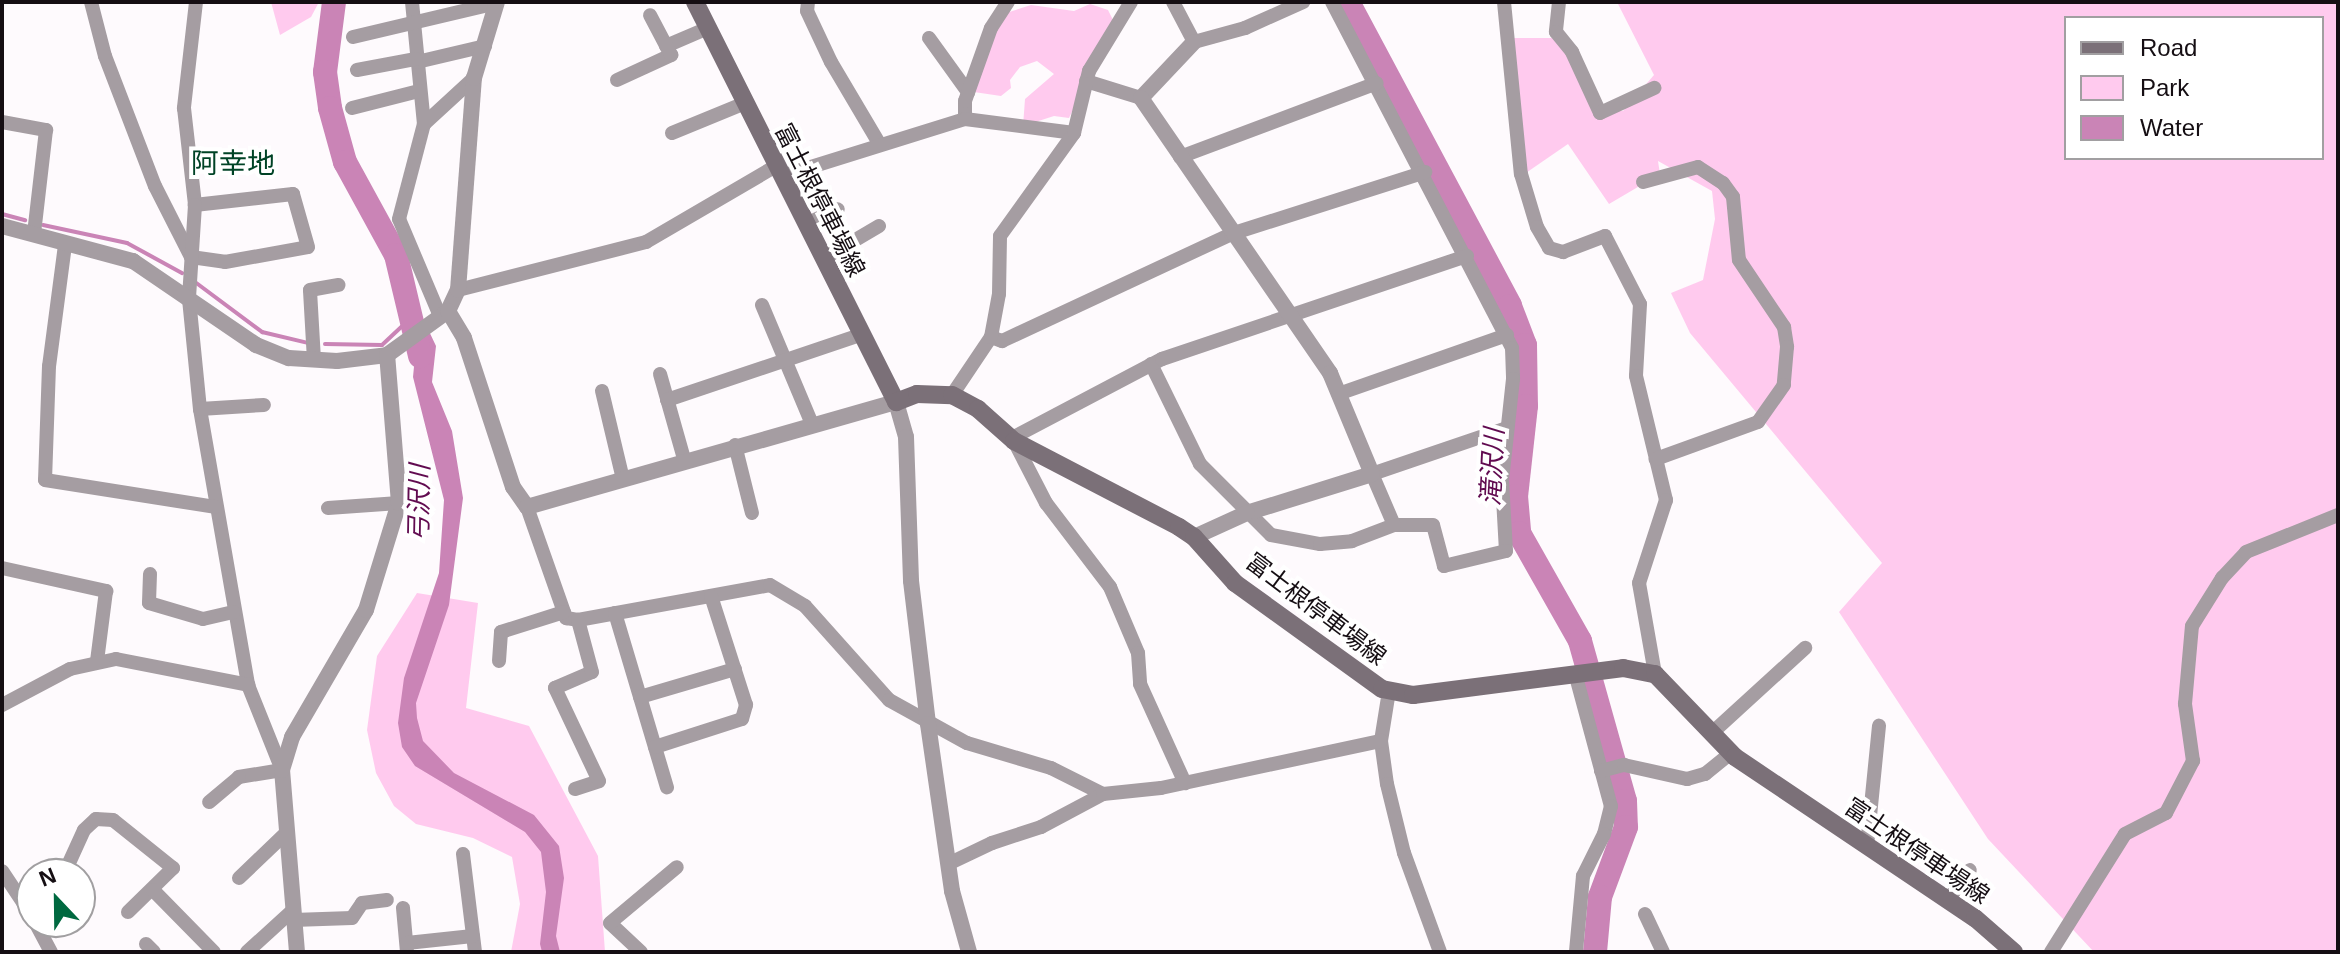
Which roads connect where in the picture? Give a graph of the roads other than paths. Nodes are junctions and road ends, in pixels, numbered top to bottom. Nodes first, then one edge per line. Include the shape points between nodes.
1 (91, 2) edge
2 (196, 2) edge
3 (412, 2) edge
4 (497, 2) edge
5 (695, 2) edge
6 (808, 2) edge
7 (1008, 2) edge
8 (1131, 2) edge
9 (1173, 2) edge
10 (1303, 2) edge
11 (1332, 2) edge
12 (1504, 2) edge
13 (1559, 2) edge
14 (650, 15) dead end
15 (414, 23) junction
16 (708, 28) junction
17 (353, 37) dead end
18 (929, 38) dead end
19 (1194, 42) junction
20 (485, 46) junction
21 (666, 46) junction
22 (416, 60) junction
23 (357, 70) dead end
24 (474, 78) junction
25 (617, 80) dead end
26 (1086, 81) junction
27 (1377, 83) junction
28 (1654, 88) dead end
29 (419, 91) junction
30 (968, 92) junction
31 (1141, 98) junction
32 (745, 103) junction
33 (352, 108) dead end
34 (965, 119) junction
35 (2, 122) edge
36 (424, 124) junction
37 (672, 133) dead end
38 (1074, 133) junction
39 (880, 145) junction
40 (1180, 157) junction
41 (779, 171) junction
42 (1425, 172) junction
43 (1643, 182) dead end
44 (195, 205) junction
45 (838, 209) dead end
46 (806, 224) junction
47 (2, 226) edge
48 (879, 226) dead end
49 (34, 234) junction
50 (1231, 234) junction
51 (65, 245) junction
52 (1467, 256) junction
53 (191, 257) junction
54 (823, 259) junction
55 (339, 285) dead end
56 (458, 290) junction
57 (189, 299) junction
58 (762, 305) dead end
59 (440, 316) junction
60 (1292, 317) junction
61 (860, 335) junction
62 (1507, 335) junction
63 (991, 337) junction
64 (387, 355) junction
65 (785, 359) junction
66 (314, 360) junction
67 (1151, 364) junction
68 (660, 374) dead end
69 (602, 391) dead end
70 (1341, 393) junction
71 (952, 395) junction
72 (667, 400) junction
73 (896, 402) junction
74 (264, 405) dead end
75 (200, 409) junction
76 (812, 424) junction
77 (1507, 428) junction
78 (1013, 439) junction
79 (735, 445) junction
80 (684, 459) junction
81 (1656, 459) junction
82 (1372, 474) junction
83 (623, 479) junction
84 (399, 503) junction
85 (215, 507) junction
86 (527, 507) junction
87 (328, 508) dead end
88 (752, 513) dead end
89 (1247, 513) junction
90 (2338, 515) edge
91 (1394, 525) junction
92 (1194, 537) junction
93 (2, 568) edge
94 (150, 574) dead end
95 (711, 596) junction
96 (233, 612) junction
97 (564, 612) junction
98 (615, 613) junction
99 (578, 620) junction
100 (1805, 648) dead end
101 (97, 661) junction
102 (499, 661) dead end
103 (735, 669) junction
104 (1575, 673) junction
105 (1655, 674) junction
106 (248, 685) junction
107 (1389, 691) junction
108 (640, 697) junction
109 (2, 705) edge
110 (928, 724) junction
111 (1879, 726) dead end
112 (1713, 732) junction
113 (1381, 741) junction
114 (655, 747) junction
115 (1731, 753) junction
116 (282, 770) junction
117 (1601, 771) junction
118 (1185, 783) junction
119 (667, 787) dead end
120 (575, 789) dead end
121 (1103, 794) junction
122 (209, 802) dead end
123 (284, 835) junction
124 (1867, 846) junction
125 (463, 854) dead end
126 (71, 858) edge
127 (948, 864) junction
128 (677, 867) dead end
129 (1970, 870) dead end
130 (239, 878) dead end
131 (153, 890) junction
132 (387, 900) dead end
133 (1948, 900) junction
134 (403, 908) dead end
135 (128, 912) dead end
136 (1645, 914) dead end
137 (293, 915) junction
138 (473, 936) junction
139 (407, 948) edge
140 (214, 952) edge
141 (247, 952) edge
142 (297, 952) edge
143 (475, 952) edge
144 (641, 952) edge
145 (969, 952) edge
146 (1440, 952) edge
147 (1576, 952) edge
148 (1663, 952) edge
149 (2014, 952) edge
150 (2051, 952) edge

1 - 53 street via 105,56 155,186
2 - 44 street via 184,108
3 - 15 street
4 - 15 street
4 - 20 street
5 - 16 main road, 富士根停車場線
6 - 39 street via 807,11 831,62
7 - 30 street via 991,28
8 - 26 street
9 - 19 street
10 - 19 street via 1245,28
11 - 27 street
12 - 81 street via 1521,174 1533,216 1549,248 1563,252 1605,236 1617,252 1640,304 1636,376
13 - 28 street via 1556,32 1572,52 1600,113
14 - 21 street
15 - 17 street
15 - 22 street
16 - 21 street
16 - 32 main road, 富士根停車場線
18 - 30 street
19 - 31 street
20 - 22 street
20 - 24 street
21 - 25 street via 671,55
22 - 23 street
22 - 29 street
24 - 36 street
24 - 56 street
26 - 31 street
26 - 38 street
27 - 40 street
27 - 42 street
29 - 33 street
29 - 36 street
30 - 34 street
31 - 40 street
32 - 37 street
32 - 41 main road, 富士根停車場線
34 - 38 street
34 - 39 street
35 - 49 street via 46,130
36 - 59 street via 399,219
38 - 63 street via 1000,236 999,294
39 - 41 street
40 - 50 street
41 - 46 main road, 富士根停車場線
41 - 56 street via 646,242
42 - 50 street
42 - 52 street
43 - 81 street via 1698,167 1723,183 1733,197 1739,260 1784,327 1787,347 1784,385 1758,422
44 - 53 street
44 - 53 street via 293,194 308,247 225,262
45 - 46 street
46 - 54 main road, 富士根停車場線
47 - 49 street
48 - 54 street
49 - 51 street
50 - 60 street
50 - 63 street via 1016,336 1002,341
51 - 57 street via 133,261
51 - 85 street via 49,366 45,480
52 - 60 street
52 - 62 street
53 - 57 street
54 - 61 main road, 富士根停車場線
55 - 66 street via 310,290
56 - 59 street
57 - 66 street via 256,345 289,358
57 - 75 street
58 - 65 street
59 - 64 street
59 - 86 street via 464,338 513,487
60 - 67 street
60 - 70 street
61 - 65 street
61 - 73 main road, 富士根停車場線
62 - 70 street
62 - 77 street via 1513,379
63 - 71 street
64 - 66 street
64 - 84 street
65 - 72 street
65 - 76 street
67 - 78 street
67 - 89 street via 1200,464
68 - 72 street
69 - 83 street
70 - 82 street
71 - 73 main road via 927,393
71 - 78 main road, 富士根停車場線
72 - 80 street
73 - 76 street
73 - 110 street via 906,437 911,581
74 - 75 street
75 - 85 street
76 - 79 street
77 - 82 street
77 - 91 street via 1504,555 1444,566 1433,525
78 - 92 main road, 富士根停車場線
78 - 118 street via 1046,503 1110,587 1138,653 1140,684
79 - 80 street
79 - 88 street
80 - 83 street
81 - 105 street via 1666,500 1639,583
82 - 89 street
82 - 91 street
83 - 86 street
84 - 87 street
84 - 116 street via 366,610 292,737
85 - 96 street
86 - 97 street
89 - 91 street via 1271,535 1320,544 1352,541
89 - 92 street
90 - 150 street via 2246,552 2222,578 2192,626 2185,704 2193,761 2166,813 2125,834
92 - 107 main road, 富士根停車場線 via 1235,583
93 - 101 street via 106,591
94 - 96 street via 149,603 203,619
95 - 98 street
95 - 103 street
95 - 110 street via 770,585 791,594 889,700
96 - 106 street
97 - 99 street via 566,618
97 - 102 street via 501,632
98 - 99 street
98 - 108 street
99 - 120 street via 592,672 555,688 599,781
100 - 112 street
101 - 106 street via 116,659
101 - 109 street
103 - 108 street
103 - 114 street via 746,705 742,719
104 - 105 main road, 富士根停車場線
104 - 107 main road, 富士根停車場線 via 1413,695
104 - 117 street
105 - 112 main road, 富士根停車場線
106 - 116 street
107 - 113 street
108 - 114 street
110 - 121 street via 980,748 1051,768
110 - 127 street
111 - 124 street
112 - 115 main road, 富士根停車場線
113 - 118 street
113 - 146 street via 1404,853
114 - 119 street
115 - 117 street via 1705,774 1687,779 1624,765
115 - 124 main road, 富士根停車場線
116 - 122 street via 239,777
116 - 123 street
117 - 147 street via 1611,806 1583,876
118 - 121 street
121 - 127 street via 1041,827
123 - 130 street
123 - 137 street
124 - 133 main road, 富士根停車場線
125 - 138 street
126 - 131 street via 84,830 96,819 113,820 173,868
127 - 145 street
128 - 144 street via 610,923
129 - 133 street
131 - 135 street
131 - 140 street
132 - 137 street via 362,903 352,918
133 - 149 main road, 富士根停車場線
134 - 139 street
136 - 148 street
137 - 141 street
137 - 142 street
138 - 139 street
138 - 143 street

